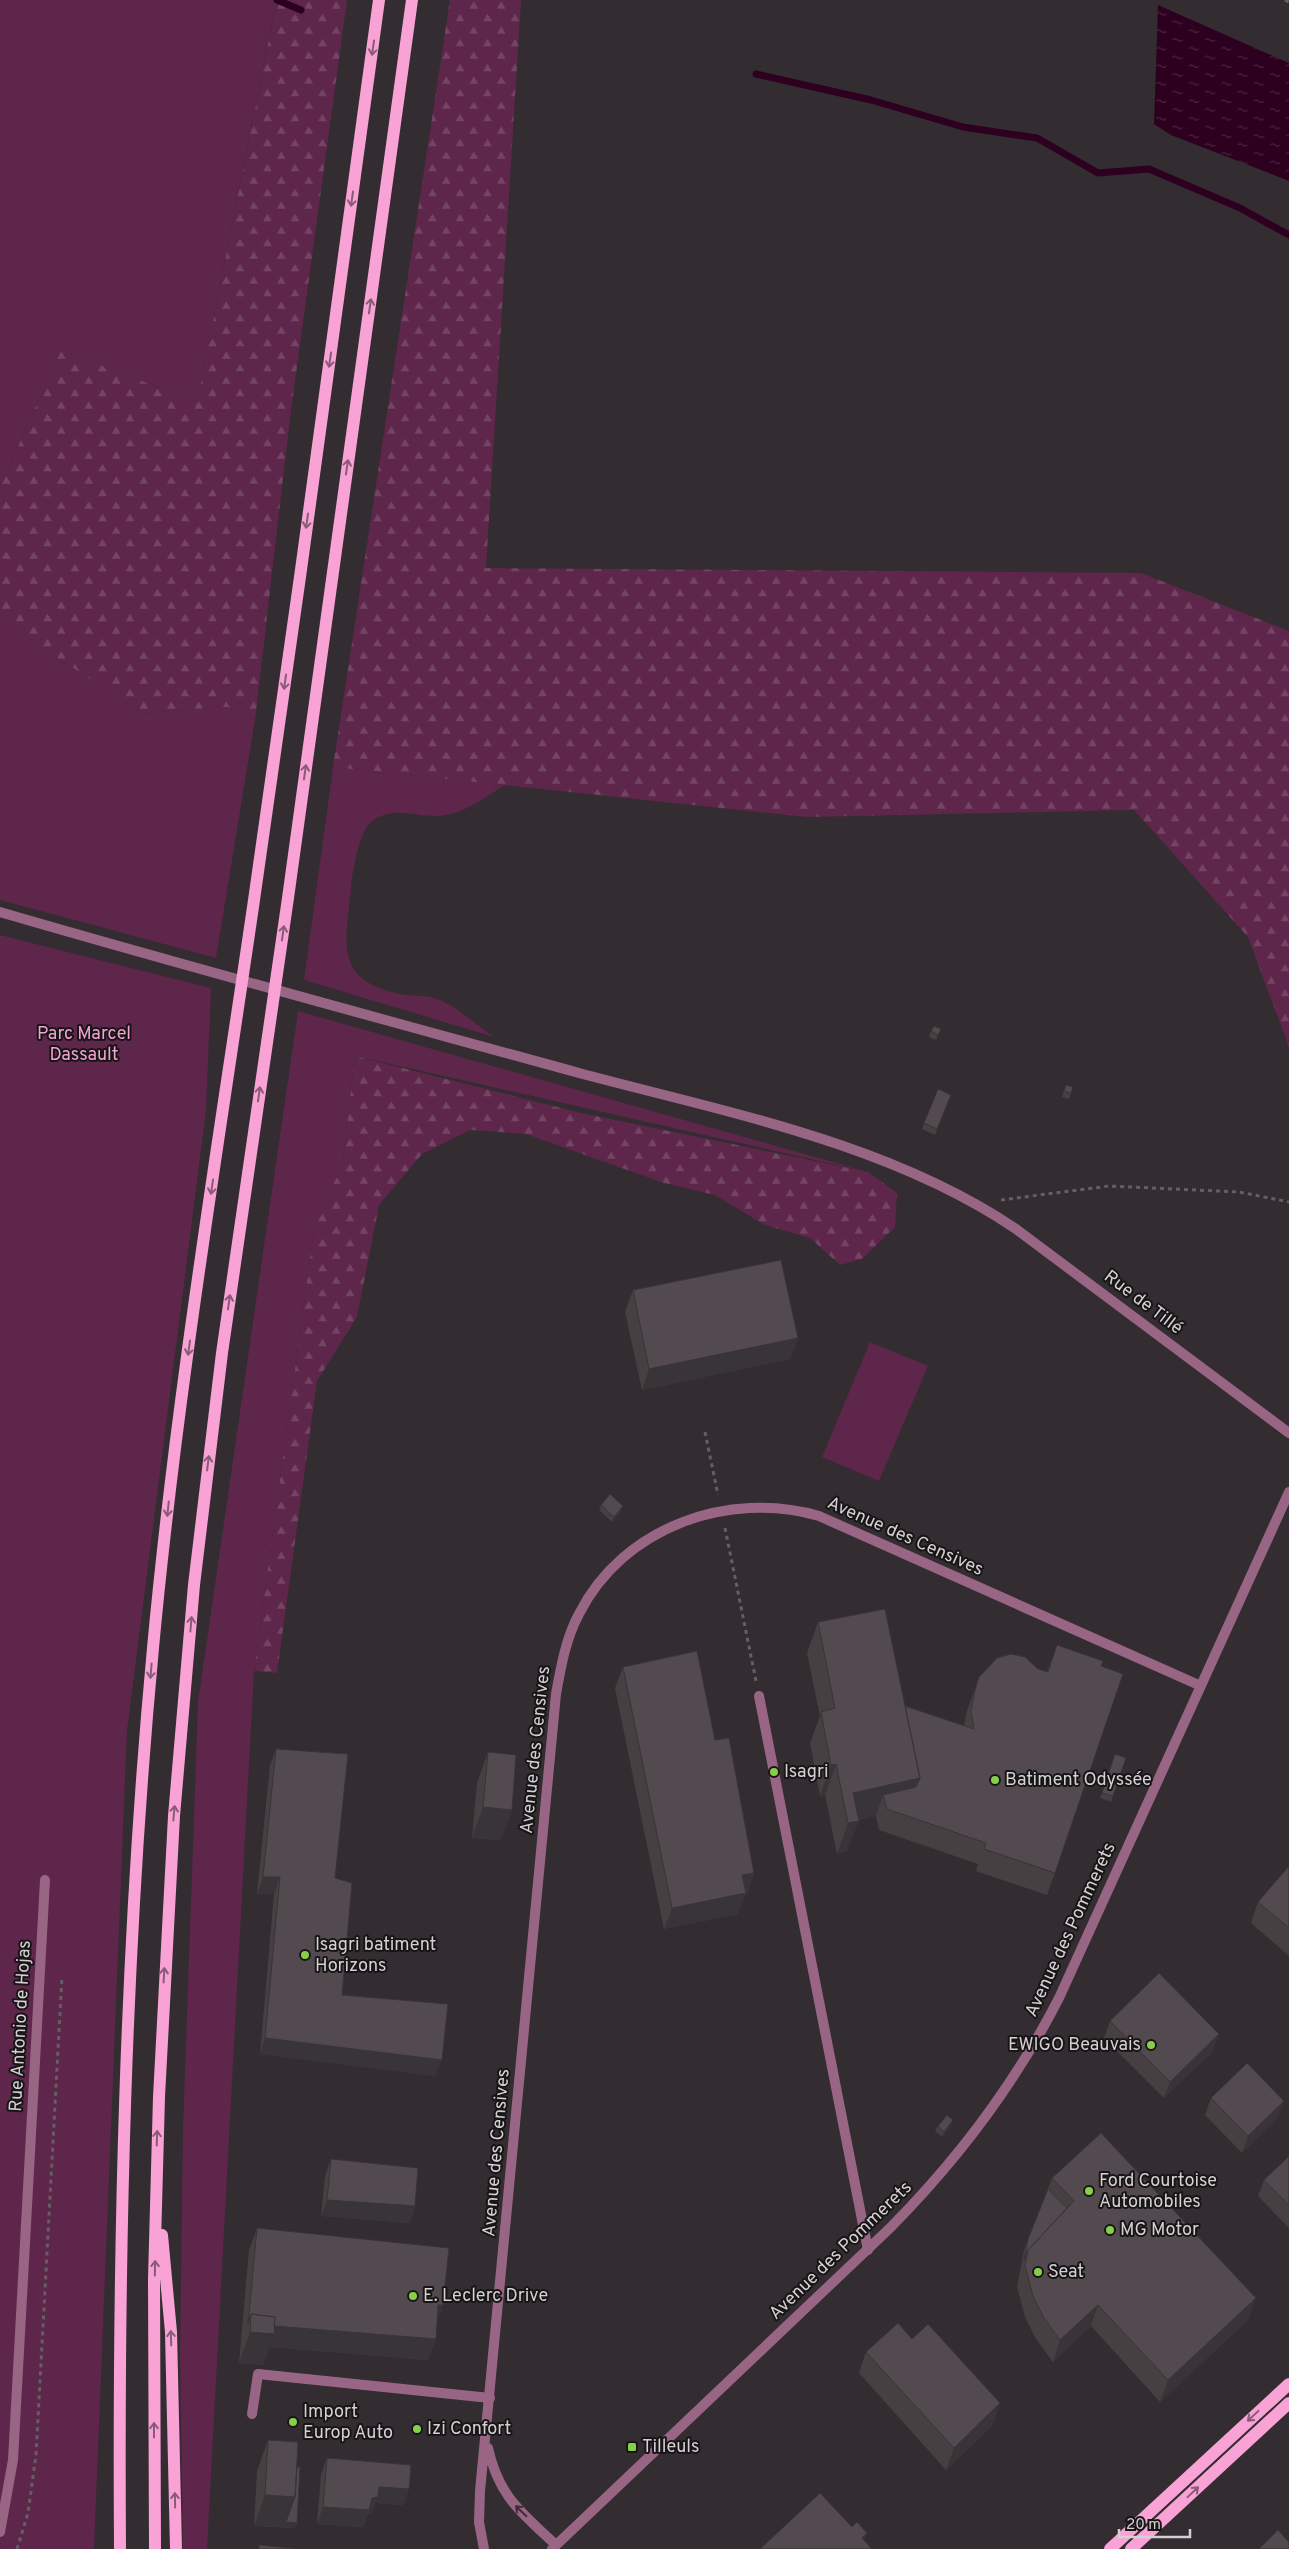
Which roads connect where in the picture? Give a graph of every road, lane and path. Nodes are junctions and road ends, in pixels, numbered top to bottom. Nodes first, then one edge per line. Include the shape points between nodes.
1 (379, 0) edge
2 (412, 0) edge
3 (1285, 0) edge
4 (1289, 2) edge
5 (0, 912) edge
6 (1289, 1202) edge
7 (975, 1203) junction
8 (705, 1432) dead end
9 (1289, 1432) edge
10 (1289, 1492) edge
11 (721, 1510) junction
12 (1201, 1686) junction
13 (759, 1696) joint
14 (45, 1880) dead end
15 (62, 1976) dead end
16 (156, 2186) junction
17 (868, 2250) junction
18 (1289, 2384) edge
19 (490, 2398) junction
20 (1289, 2403) edge
21 (252, 2414) dead end
22 (486, 2440) junction
23 (120, 2476) junction
24 (0, 2532) edge
25 (554, 2547) edge
26 (18, 2549) edge
27 (112, 2549) edge
28 (120, 2549) edge
29 (155, 2549) edge
30 (176, 2549) edge
31 (484, 2549) edge
32 (1110, 2549) edge
33 (1131, 2549) edge

1 -> 23 main road via 194,1312 153,1644 138,1833 125,2069 120,2241
16 -> 2 main road via 162,2002 174,1816 210,1440
3 - 4 path
5 - 7 street, Rue de Tillé via 824,1140 920,1175
6 - 7 path via 1239,1192 1109,1186
7 - 9 street, Rue de Tillé via 1036,1243
8 - 11 path
10 - 12 street, Avenue des Pommerets
11 - 12 street, Avenue des Censives via 764,1506 818,1516
11 - 13 path
11 - 19 street, Avenue des Censives via 664,1530 614,1566 579,1614 565,1652 556,1694
12 - 17 street, Avenue des Pommerets via 1035,2044 973,2136 916,2202
13 - 17 street
14 - 24 street, Rue Antonio de Hojas via 13,2460
15 - 26 path via 36,2454 30,2505
29 -> 16 main road
30 -> 16 main road via 169,2292
17 - 25 street, Avenue des Pommerets
18 -> 32 main road
19 - 21 street via 258,2374
19 - 22 street, Avenue des Censives
33 -> 20 main road
25 -> 22 street, Avenue des Censives via 507,2496 493,2471
22 - 31 street, Avenue des Censives via 479,2506
23 - 27 main road
23 - 28 main road

